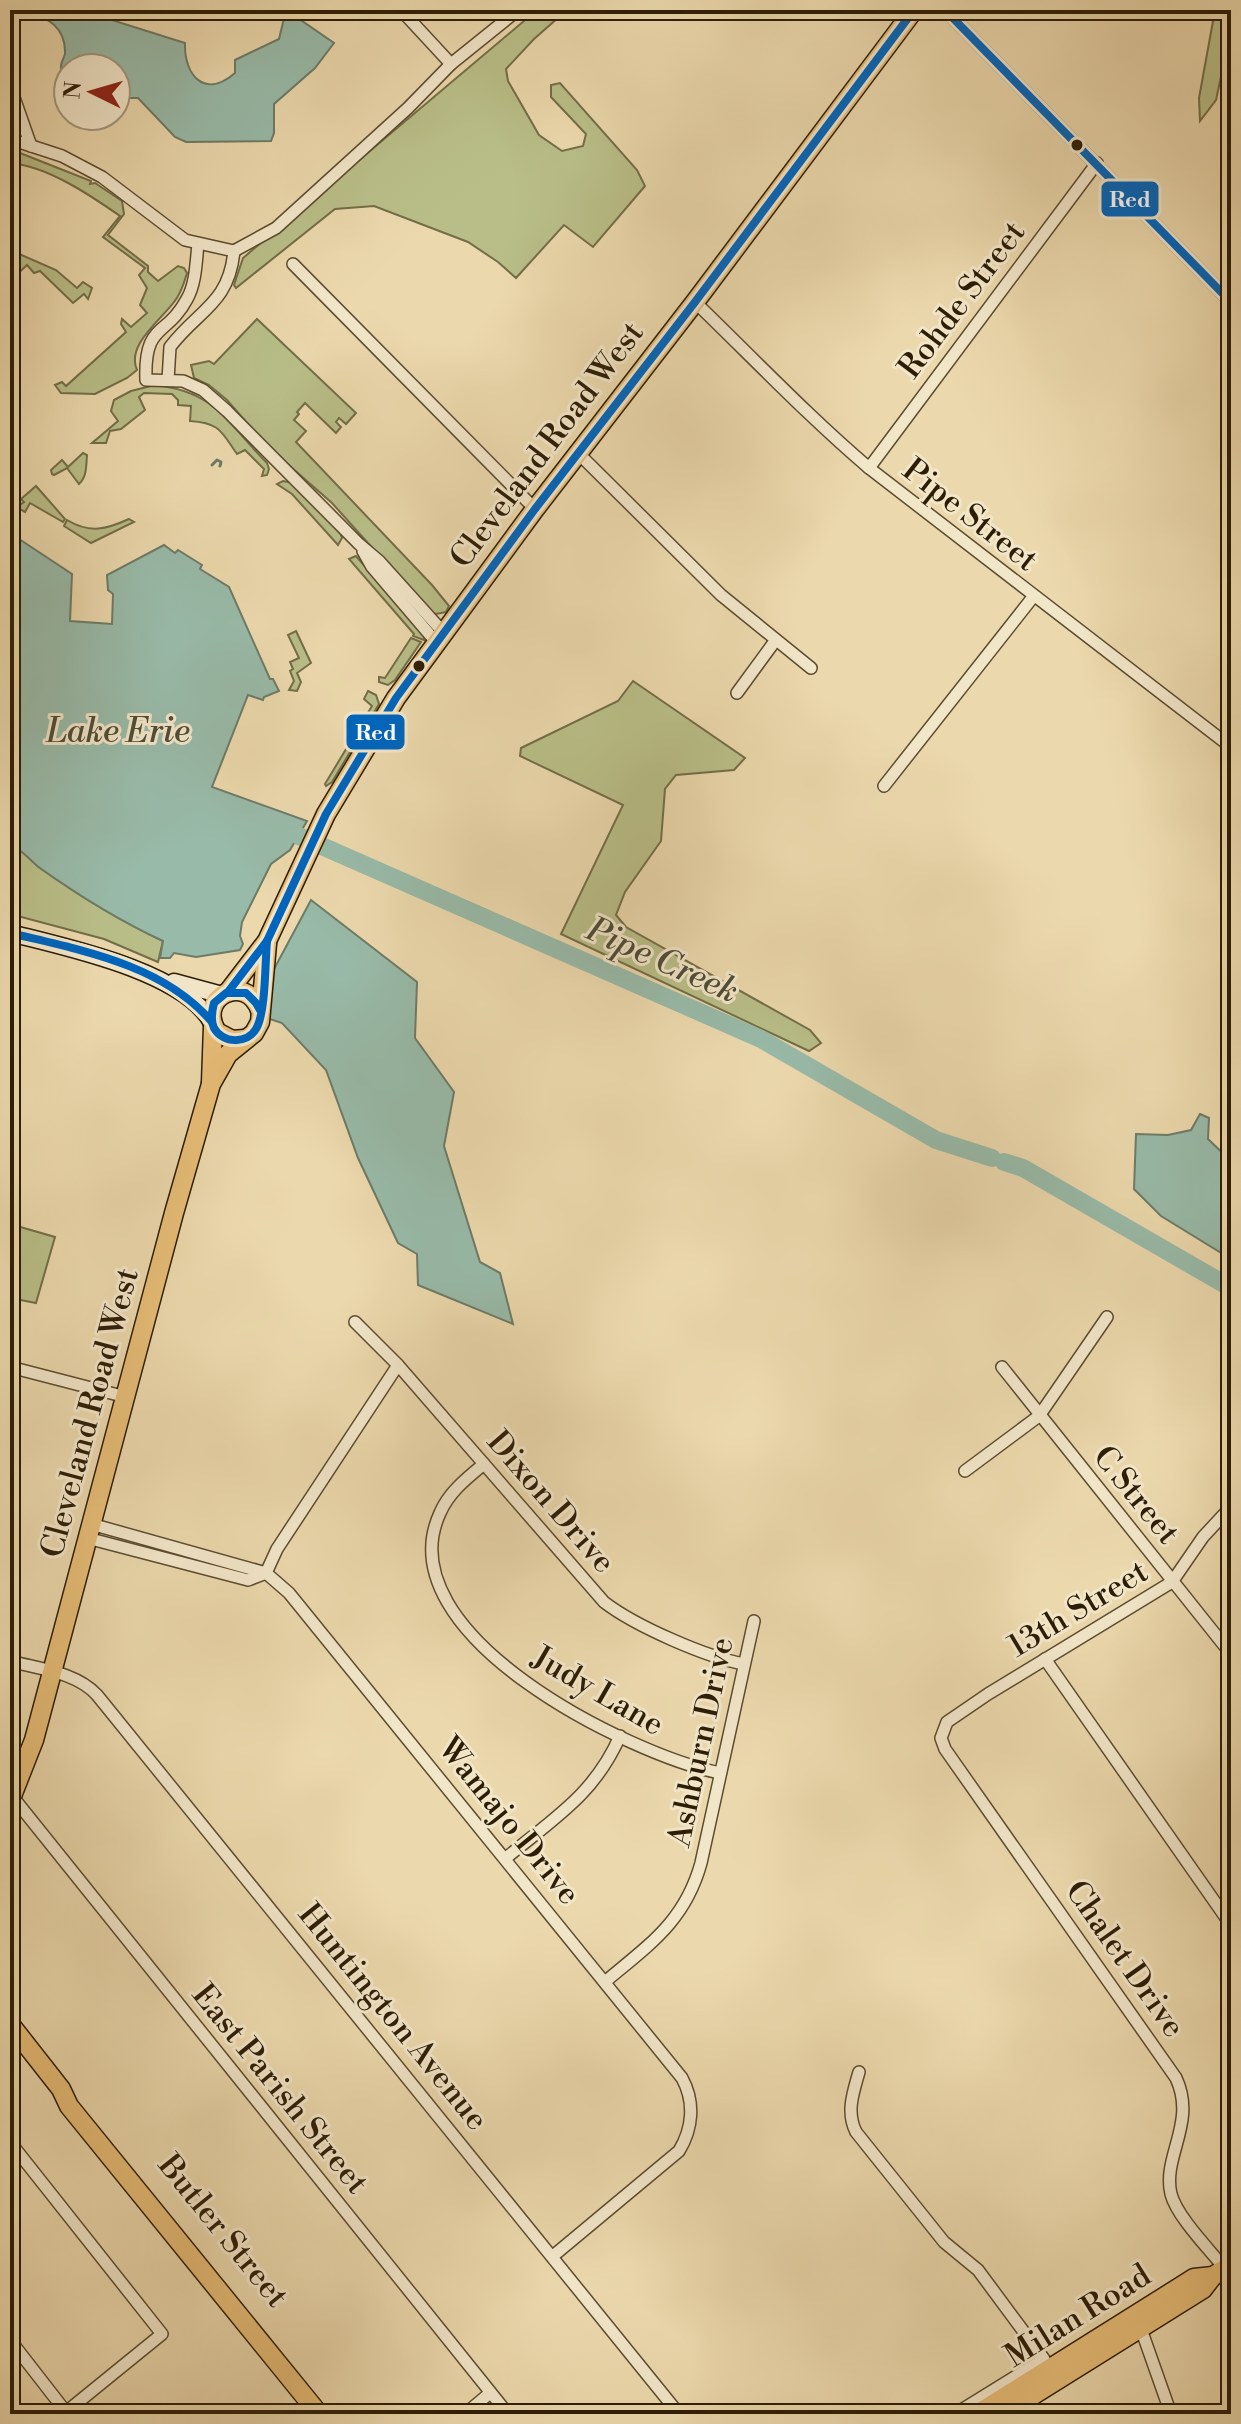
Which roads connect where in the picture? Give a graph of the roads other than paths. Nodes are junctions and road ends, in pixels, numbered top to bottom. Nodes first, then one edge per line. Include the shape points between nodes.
1 (401, 10) edge
2 (518, 10) edge
3 (914, 10) edge
4 (945, 10) edge
5 (451, 64) junction
6 (10, 86) edge
7 (10, 139) edge
8 (31, 146) junction
9 (1097, 163) junction
10 (198, 244) junction
11 (234, 251) junction
12 (293, 264) dead end
13 (695, 302) junction
14 (1231, 302) edge
15 (168, 380) junction
16 (578, 453) junction
17 (869, 468) junction
18 (535, 509) junction
19 (1033, 597) junction
20 (439, 637) junction
21 (775, 641) junction
22 (811, 668) dead end
23 (737, 693) dead end
24 (1231, 747) edge
25 (884, 786) dead end
26 (10, 933) edge
27 (267, 941) junction
28 (164, 981) junction
29 (225, 993) junction
30 (260, 1010) junction
31 (212, 1024) junction
32 (244, 1039) junction
33 (211, 1084) junction
34 (1107, 1317) dead end
35 (355, 1322) dead end
36 (398, 1365) junction
37 (10, 1367) edge
38 (1002, 1367) dead end
39 (126, 1397) junction
40 (1039, 1416) junction
41 (484, 1464) junction
42 (965, 1471) dead end
43 (1228, 1510) dead end
44 (89, 1531) junction
45 (266, 1573) junction
46 (1172, 1582) junction
47 (754, 1621) dead end
48 (1231, 1654) edge
49 (1045, 1659) junction
50 (10, 1661) edge
51 (744, 1664) junction
52 (52, 1672) junction
53 (941, 1735) joint
54 (620, 1736) junction
55 (720, 1773) junction
56 (11, 1799) edge
57 (506, 1858) junction
58 (1231, 1925) edge
59 (606, 1981) junction
60 (10, 2024) edge
61 (859, 2072) dead end
62 (61, 2089) junction
63 (10, 2142) edge
64 (553, 2256) junction
65 (1223, 2270) edge
66 (1121, 2326) junction
67 (1141, 2329) junction
68 (10, 2340) edge
69 (1044, 2359) junction
70 (1089, 2370) joint
71 (490, 2393) junction
72 (1030, 2410) edge
73 (319, 2414) edge
74 (334, 2414) edge
75 (465, 2414) edge
76 (508, 2414) edge
77 (679, 2414) edge
78 (955, 2414) edge
79 (977, 2414) edge
80 (1003, 2414) edge
81 (1018, 2414) edge
82 (1171, 2414) edge

1 - 5 street
2 - 5 street
3 - 13 main road, Cleveland Road West
4 - 9 street
5 - 11 street via 276,228
6 - 8 street
7 - 8 street
8 - 10 street via 102,177 185,240
9 - 14 street
9 - 17 street, Rohde Street
10 - 11 street
10 - 15 street via 189,297 150,340 145,358 146,380
11 - 15 street via 233,270 219,298 170,347
12 - 18 street
13 - 16 main road, Cleveland Road West
13 - 17 street, Pipe Street
15 - 20 street via 203,390 227,411 379,561
16 - 18 main road, Cleveland Road West
16 - 21 street via 721,595
17 - 19 street, Pipe Street
18 - 20 main road, Cleveland Road West
19 - 24 street, Pipe Street
19 - 25 street
20 - 27 main road, Cleveland Road West via 326,814
21 - 22 street
21 - 23 street
26 - 28 main road
27 - 29 main road, Cleveland Road West
27 - 30 main road, Cleveland Road West
28 - 29 main road
28 - 31 main road via 196,1001
29 - 30 main road via 245,992
29 - 31 main road via 214,1003
30 - 32 main road via 257,1028
31 - 32 main road via 226,1039
31 - 33 main road, Cleveland Road West
32 - 33 main road, Cleveland Road West via 228,1054
33 - 39 main road, Cleveland Road West
34 - 40 street
35 - 36 street, Dixon Drive
36 - 41 street, Dixon Drive
36 - 45 street
37 - 39 street
38 - 40 street, C Street
39 - 44 main road, Cleveland Road West
40 - 42 street
40 - 46 street, C Street
41 - 51 street, Dixon Drive via 608,1605 702,1653
41 - 54 street, Judy Lane via 454,1490 437,1519 432,1564 439,1590 480,1643 523,1682
43 - 46 street, 13th Street
44 - 45 street
44 - 52 main road, Cleveland Road West
45 - 57 street, Wamajo Drive via 289,1593
46 - 48 street, C Street
46 - 49 street, 13th Street
47 - 51 street, Ashburn Drive
49 - 53 street, 13th Street via 951,1719
49 - 58 street
50 - 52 street, Huntington Avenue
51 - 55 street, Ashburn Drive
52 - 56 main road, Cleveland Road West
52 - 64 street, Huntington Avenue via 83,1683 106,1706
53 - 65 street, Chalet Drive via 945,1749 1176,2078 1184,2109 1170,2179 1172,2196
54 - 55 street, Judy Lane via 662,1757
54 - 57 street via 589,1788
55 - 59 street, Ashburn Drive via 688,1900 664,1931
56 - 71 street, East Parish Street
57 - 59 street, Wamajo Drive
59 - 64 street, Wamajo Drive via 682,2078 691,2113 685,2141 672,2159
60 - 62 main road, Butler Street
61 - 69 street via 850,2107 856,2132 944,2242 978,2270
62 - 73 main road, Butler Street via 69,2106
62 - 74 main road, Butler Street via 76,2099
63 - 68 street via 162,2334 66,2412
64 - 77 street, Huntington Avenue
65 - 66 main road, Milan Road via 1194,2278
65 - 67 main road, Milan Road
66 - 69 main road via 1082,2338
66 - 79 main road, Milan Road
67 - 70 main road
67 - 80 main road, Milan Road
67 - 82 street
69 - 78 street, Milan Road
70 - 72 street, Milan Road
71 - 75 street
71 - 76 street, East Parish Street
72 - 81 street, Milan Road

